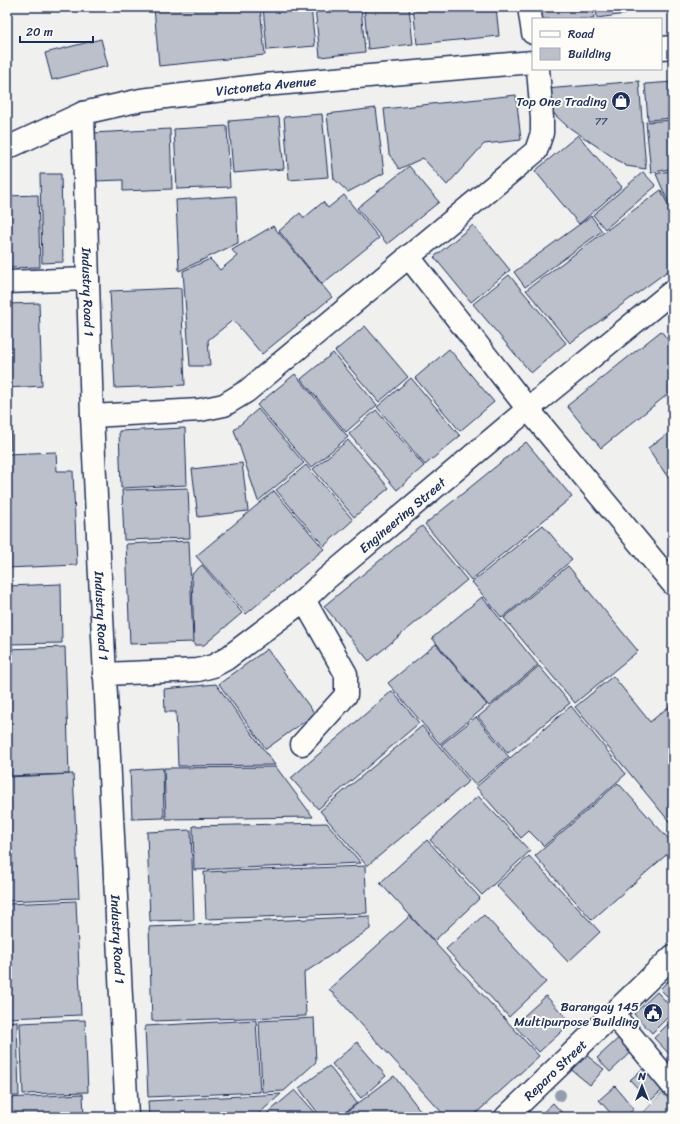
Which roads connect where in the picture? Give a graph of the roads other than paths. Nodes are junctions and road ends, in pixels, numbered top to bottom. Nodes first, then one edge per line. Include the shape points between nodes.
1 (529, 7) edge
2 (532, 27) edge
3 (673, 47) edge
4 (662, 48) edge
5 (532, 62) edge
6 (538, 70) edge
7 (83, 113) junction
8 (7, 148) edge
9 (408, 256) junction
10 (88, 279) junction
11 (7, 282) edge
12 (673, 291) edge
13 (528, 408) junction
14 (92, 416) junction
15 (673, 584) edge
16 (304, 600) junction
17 (104, 674) junction
18 (302, 744) dead end
19 (673, 956) edge
20 (614, 1014) junction
21 (673, 1086) edge
22 (127, 1117) edge
23 (506, 1117) edge

1 - 2 street
3 - 4 street
5 - 7 street, Victoneta Avenue via 264,85 141,100
6 - 9 street via 542,133 536,151
7 - 8 street, Victoneta Avenue
7 - 10 street, Industry Road 1
9 - 13 street
9 - 14 street via 247,391 224,405 200,410
10 - 11 street
10 - 14 street, Industry Road 1
12 - 13 street, Engineering Street
13 - 15 street
13 - 16 street, Engineering Street
14 - 17 street, Industry Road 1
16 - 17 street, Engineering Street via 213,666 198,670
16 - 18 street via 346,674 346,695
17 - 22 street, Industry Road 1
19 - 20 street, Reparo Street
20 - 21 street
20 - 23 street, Reparo Street

